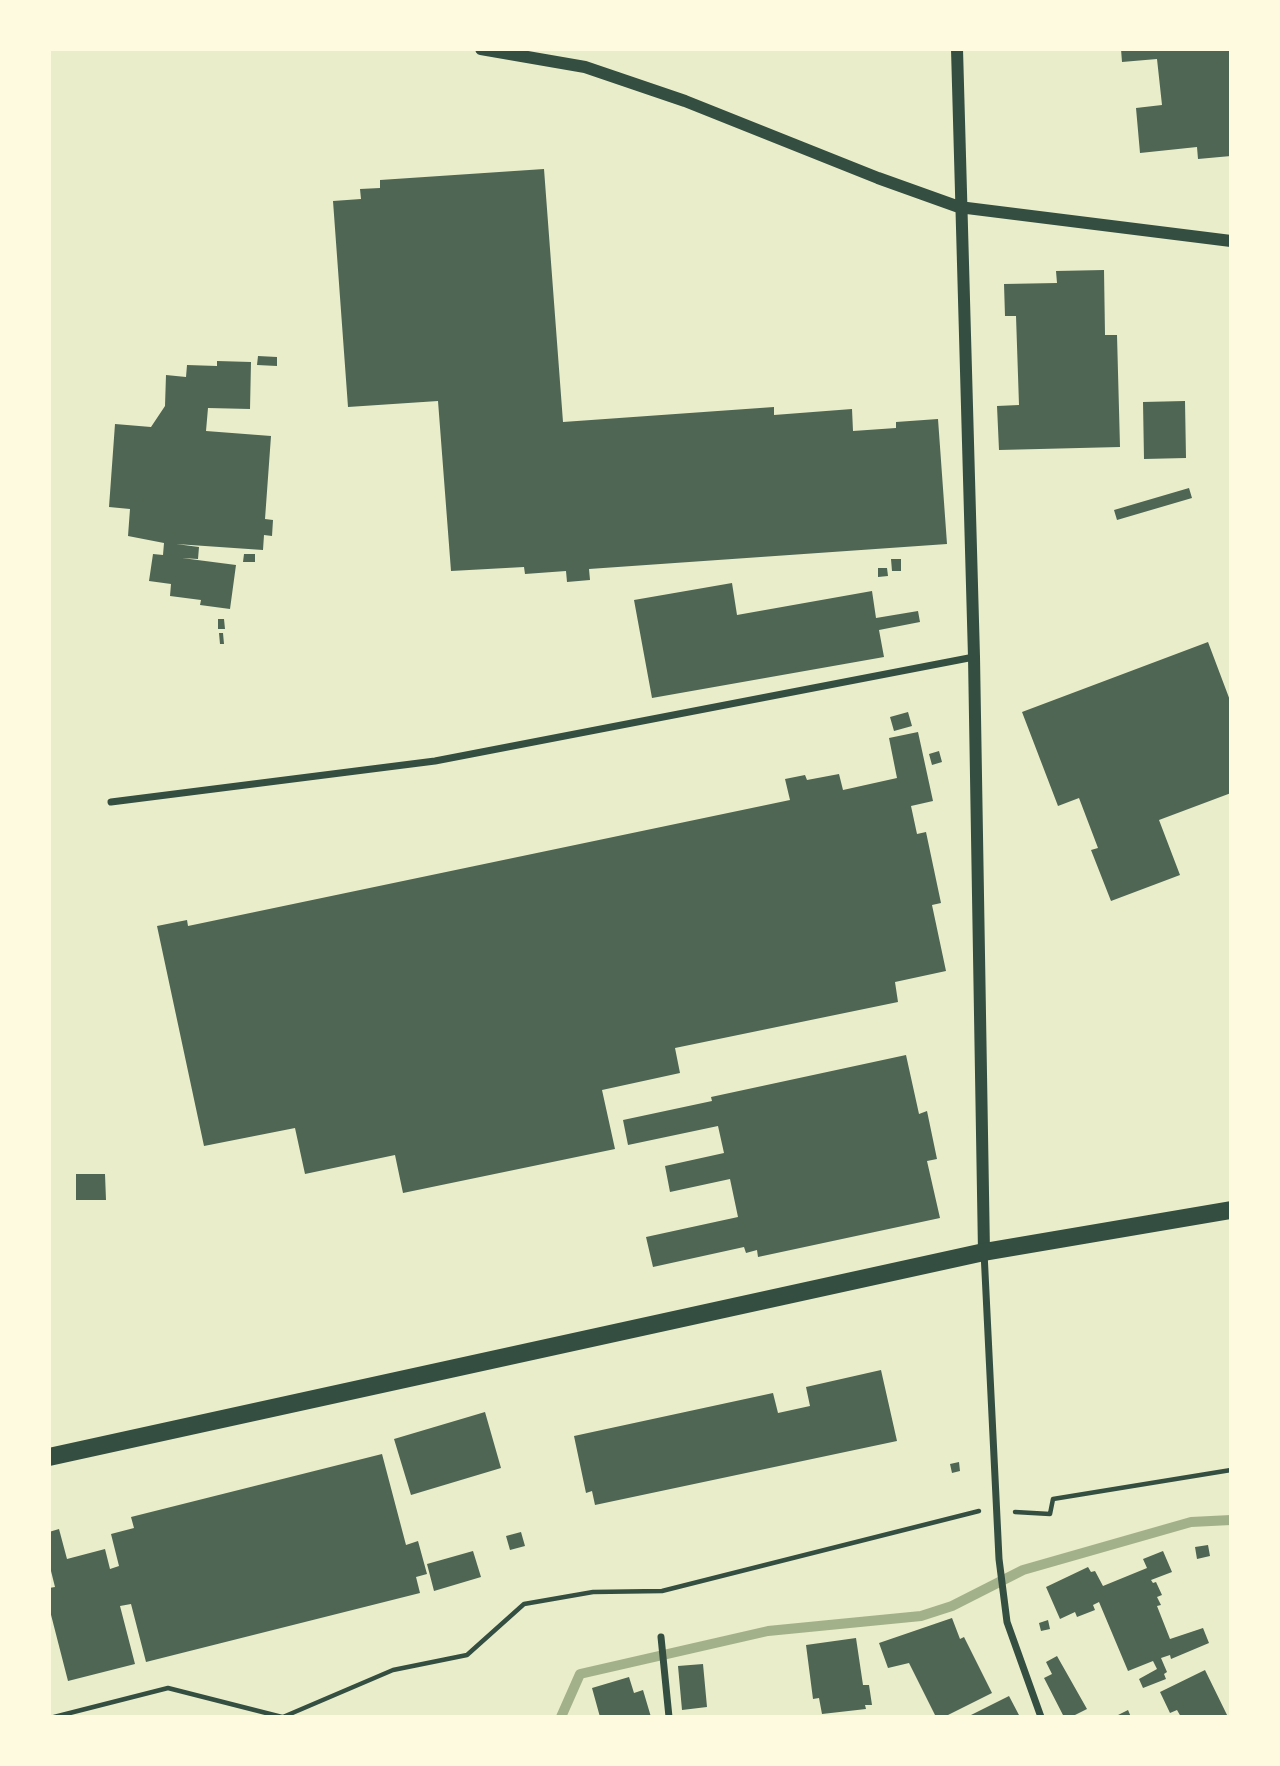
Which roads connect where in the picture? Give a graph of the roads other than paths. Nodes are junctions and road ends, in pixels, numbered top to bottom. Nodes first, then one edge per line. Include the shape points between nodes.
1 (481, 49) edge
2 (957, 49) edge
3 (959, 206) junction
4 (1231, 241) edge
5 (974, 657) junction
6 (111, 802) dead end
7 (1231, 1210) edge
8 (984, 1252) junction
9 (49, 1457) edge
10 (661, 1637) dead end
11 (669, 1717) edge
12 (1041, 1717) edge

1 - 3 street via 585,67 685,100
2 - 3 street
3 - 4 street
3 - 5 street
5 - 6 street via 435,761
5 - 8 street
7 - 8 main road
8 - 9 main road
8 - 12 street via 1007,1622
10 - 11 street

